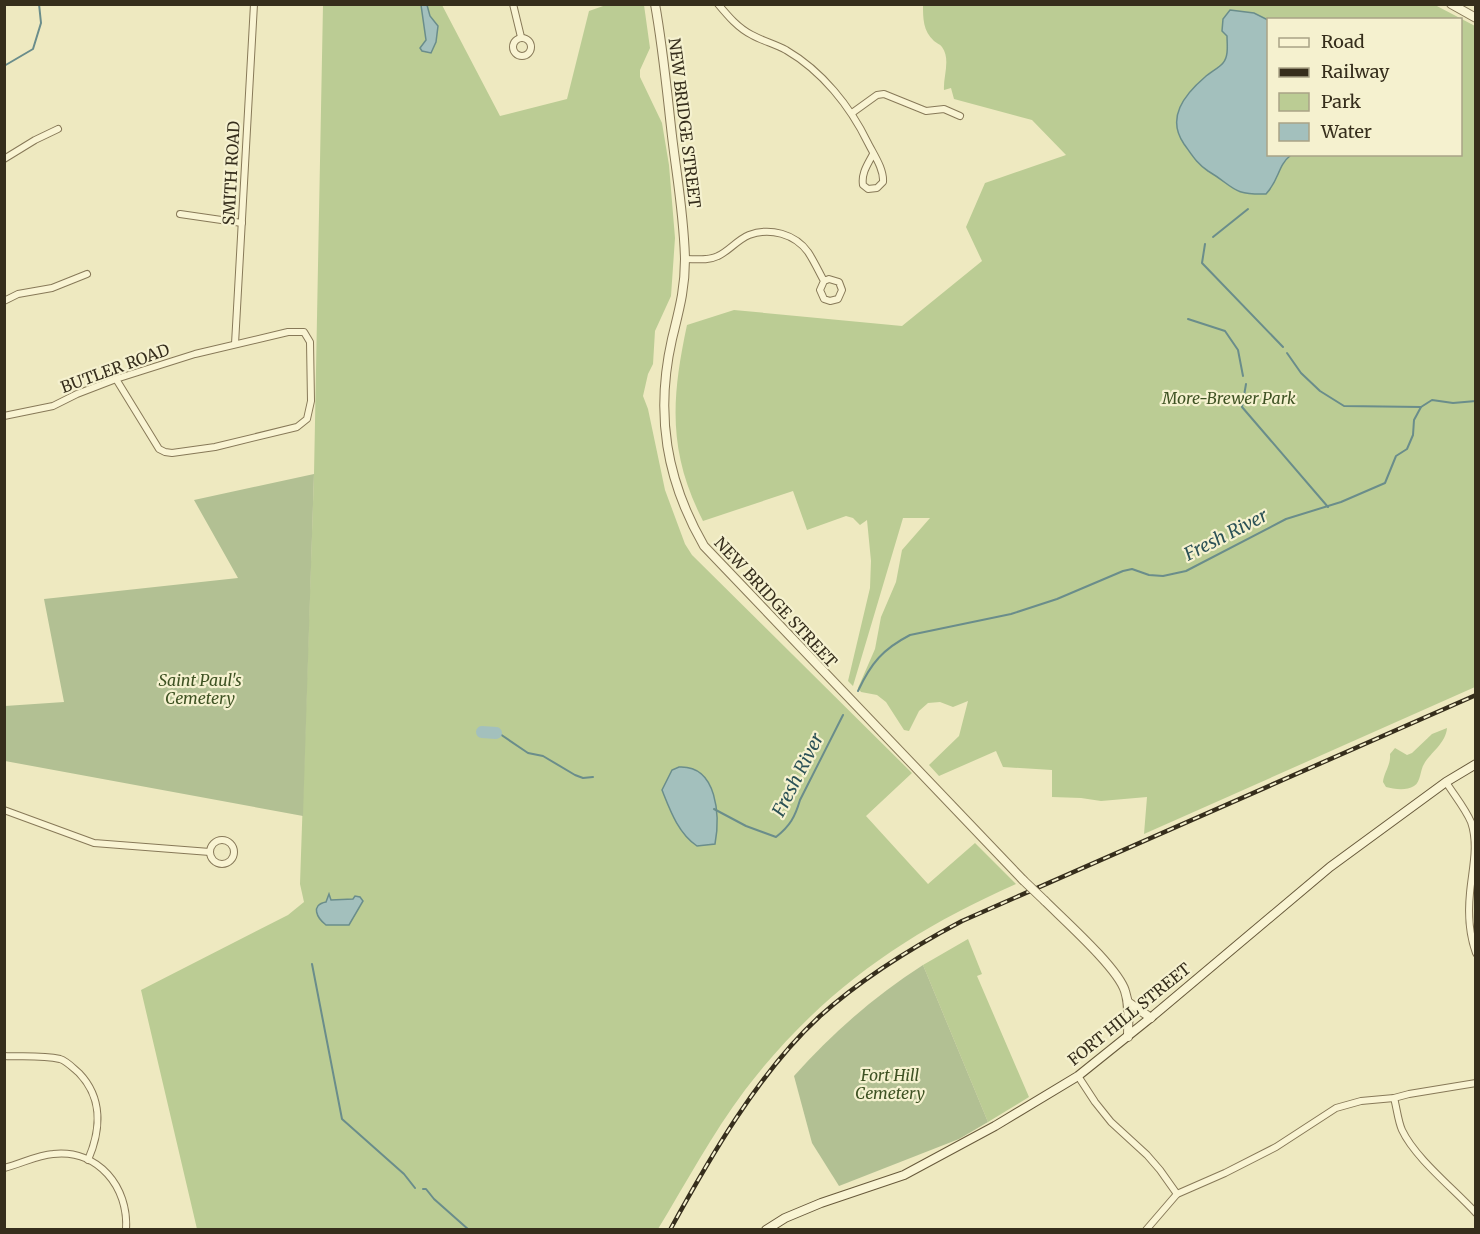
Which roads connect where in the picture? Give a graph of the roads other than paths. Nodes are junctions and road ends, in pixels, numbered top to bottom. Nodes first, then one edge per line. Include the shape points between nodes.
1 (254, 4) edge
2 (513, 4) edge
3 (656, 4) edge
4 (718, 4) edge
5 (1450, 4) edge
6 (1476, 18) edge
7 (521, 37) dead end
8 (852, 113) junction
9 (960, 116) dead end
10 (58, 129) dead end
11 (873, 154) junction
12 (4, 159) edge
13 (180, 214) dead end
14 (242, 224) junction
15 (685, 259) junction
16 (87, 274) dead end
17 (824, 281) dead end
18 (4, 301) edge
19 (235, 344) junction
20 (116, 380) junction
21 (4, 416) edge
22 (1476, 764) edge
23 (1446, 782) junction
24 (4, 810) edge
25 (210, 852) dead end
26 (1476, 953) edge
27 (1128, 1002) junction
28 (1151, 1018) junction
29 (1128, 1037) junction
30 (4, 1056) edge
31 (1078, 1076) junction
32 (1476, 1083) edge
33 (1394, 1098) junction
34 (88, 1160) junction
35 (4, 1168) edge
36 (1177, 1194) junction
37 (1476, 1213) edge
38 (126, 1230) edge
39 (766, 1230) edge
40 (1146, 1230) edge

1 - 14 street, SMITH ROAD
2 - 7 street
3 - 15 street, NEW BRIDGE STREET via 680,184
4 - 8 street via 742,29 808,65
5 - 6 street
8 - 9 street via 884,94 926,111 944,109
8 - 11 street
10 - 12 street
11 - 11 street via 862,180 868,189 883,182
13 - 14 street
14 - 19 street, SMITH ROAD
15 - 17 street via 709,259 750,235 778,233 801,244
15 - 27 street, NEW BRIDGE STREET, bridge via 683,299 663,400 676,488 704,546 1106,962 1125,988
16 - 18 street
19 - 20 street, BUTLER ROAD
19 - 20 street, BUTLER ROAD via 304,332 310,342 311,401 307,419 297,427 215,447 165,452 159,449
20 - 21 street, BUTLER ROAD via 53,406
22 - 23 main road, FORT HILL STREET
23 - 26 street via 1472,828 1474,864 1469,919
23 - 28 main road, FORT HILL STREET via 1323,873
24 - 25 street via 94,843
27 - 28 street
27 - 29 street, NEW BRIDGE STREET
28 - 29 main road, FORT HILL STREET
29 - 31 main road, FORT HILL STREET
30 - 34 street via 63,1060 87,1082 94,1095 98,1125
31 - 36 street via 1111,1122 1154,1163
31 - 39 main road, FORT HILL STREET via 904,1175 821,1203
32 - 33 street
33 - 36 street via 1336,1108 1276,1147
33 - 37 street via 1407,1138
34 - 35 street via 55,1154
34 - 38 street via 118,1187 125,1206
36 - 40 street

